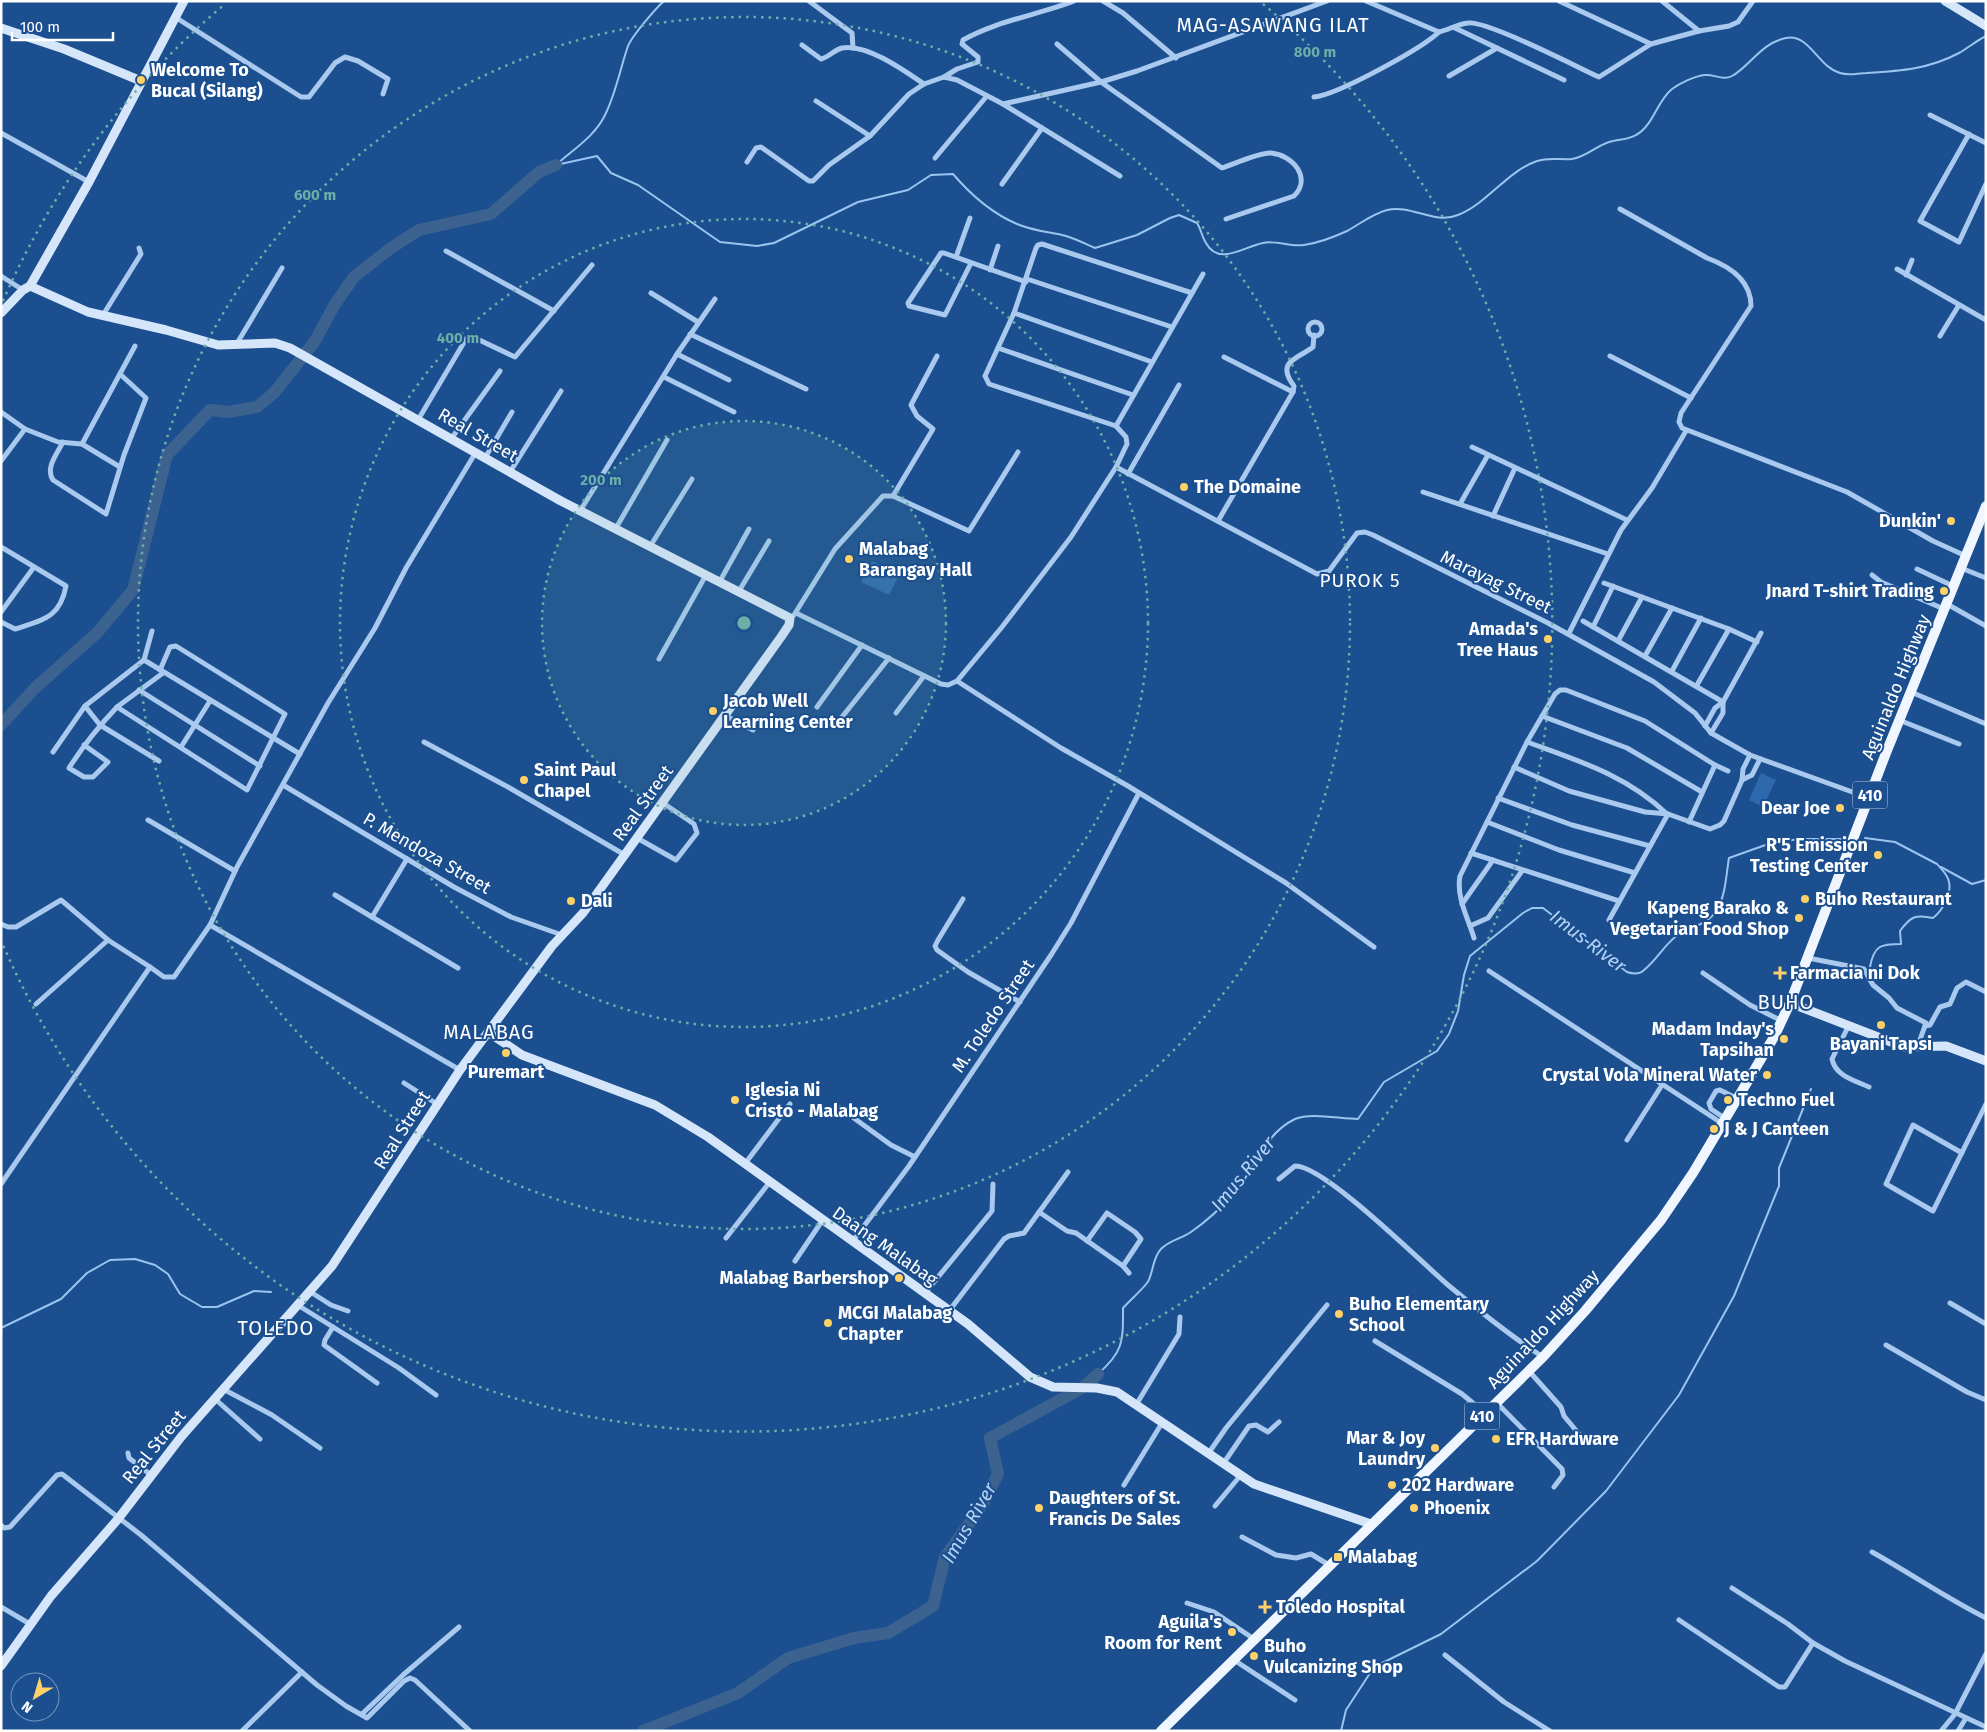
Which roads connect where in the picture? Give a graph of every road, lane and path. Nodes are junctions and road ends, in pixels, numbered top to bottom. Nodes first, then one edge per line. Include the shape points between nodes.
1 (184, 1) edge
2 (809, 1) edge
3 (1074, 1) edge
4 (1103, 1) edge
5 (1327, 1) edge
6 (1366, 1) edge
7 (1559, 1) edge
8 (1662, 1) edge
9 (1753, 1) edge
10 (1945, 1) edge
11 (175, 17) junction
12 (1986, 26) edge
13 (1, 28) edge
14 (1455, 28) junction
15 (1699, 31) junction
16 (1439, 32) junction
17 (1057, 44) dead end
18 (1652, 44) junction
19 (802, 45) dead end
20 (853, 48) junction
21 (1497, 48) junction
22 (1176, 58) junction
23 (1449, 76) dead end
24 (944, 77) junction
25 (1564, 80) dead end
26 (141, 81) junction
27 (1101, 82) junction
28 (924, 84) junction
29 (383, 94) dead end
30 (986, 97) junction
31 (1314, 97) dead end
32 (816, 101) dead end
33 (1003, 104) junction
34 (1930, 115) dead end
35 (1042, 128) junction
36 (1, 133) edge
37 (1968, 134) junction
38 (870, 136) junction
39 (1986, 143) edge
40 (935, 158) dead end
41 (747, 162) dead end
42 (1120, 176) dead end
43 (88, 182) junction
44 (1002, 184) dead end
45 (1986, 184) edge
46 (1620, 209) dead end
47 (970, 218) dead end
48 (1226, 219) dead end
49 (998, 246) dead end
50 (139, 248) dead end
51 (446, 251) dead end
52 (956, 257) junction
53 (1912, 260) dead end
54 (971, 263) junction
55 (592, 265) dead end
56 (282, 268) dead end
57 (1897, 269) dead end
58 (990, 270) junction
59 (1203, 274) dead end
60 (1906, 275) junction
61 (1, 276) edge
62 (1026, 281) junction
63 (26, 288) junction
64 (651, 293) dead end
65 (1192, 293) junction
66 (715, 299) dead end
67 (1958, 305) junction
68 (554, 311) junction
69 (1, 313) edge
70 (1014, 313) junction
71 (104, 315) junction
72 (1986, 320) edge
73 (698, 322) junction
74 (1172, 328) junction
75 (690, 334) junction
76 (1314, 335) dead end
77 (1940, 336) dead end
78 (135, 346) dead end
79 (236, 346) junction
80 (998, 348) junction
81 (677, 354) junction
82 (937, 356) dead end
83 (1610, 356) dead end
84 (1224, 357) dead end
85 (1152, 362) junction
86 (500, 371) dead end
87 (120, 374) junction
88 (664, 377) junction
89 (729, 380) dead end
90 (1178, 385) dead end
91 (806, 390) dead end
92 (561, 391) dead end
93 (1293, 392) junction
94 (1133, 395) junction
95 (1691, 398) junction
96 (1, 412) edge
97 (512, 412) dead end
98 (734, 412) dead end
99 (418, 420) junction
100 (1116, 426) junction
101 (25, 429) junction
102 (1686, 431) junction
103 (452, 439) junction
104 (667, 440) dead end
105 (62, 442) junction
106 (82, 444) junction
107 (1472, 447) dead end
108 (476, 452) junction
109 (1018, 452) dead end
110 (1488, 455) junction
111 (485, 458) junction
112 (1, 462) edge
113 (120, 467) junction
114 (1116, 467) junction
115 (1514, 468) junction
116 (510, 472) junction
117 (1128, 474) junction
118 (692, 479) dead end
119 (1424, 492) dead end
120 (893, 496) junction
121 (1460, 504) junction
122 (1986, 506) edge
123 (580, 511) junction
124 (1493, 516) junction
125 (1627, 520) junction
126 (1218, 521) junction
127 (616, 528) junction
128 (749, 529) dead end
129 (769, 540) dead end
130 (651, 545) junction
131 (1, 548) edge
132 (1608, 554) junction
133 (1966, 556) junction
134 (34, 567) junction
135 (1961, 568) junction
136 (1917, 569) dead end
137 (706, 574) junction
138 (1872, 575) dead end
139 (1986, 578) edge
140 (720, 581) junction
141 (1604, 582) dead end
142 (1613, 586) junction
143 (1954, 587) junction
144 (739, 591) junction
145 (1642, 597) junction
146 (1946, 607) junction
147 (1672, 608) junction
148 (1, 612) edge
149 (793, 616) junction
150 (1701, 618) junction
151 (1583, 621) dead end
152 (1, 622) edge
153 (1986, 626) edge
154 (1593, 627) junction
155 (1729, 629) junction
156 (152, 631) dead end
157 (1569, 633) junction
158 (1761, 633) dead end
159 (1618, 641) junction
160 (1758, 642) junction
161 (862, 645) junction
162 (1646, 656) junction
163 (889, 658) junction
164 (659, 659) dead end
165 (144, 660) junction
166 (1672, 671) junction
167 (162, 672) junction
168 (924, 676) junction
169 (957, 682) junction
170 (1697, 685) junction
171 (139, 690) junction
172 (1911, 692) junction
173 (210, 701) junction
174 (1724, 702) junction
175 (85, 706) junction
176 (817, 706) dead end
177 (117, 707) junction
178 (896, 713) dead end
179 (726, 716) junction
180 (1542, 716) junction
181 (842, 717) dead end
182 (1899, 720) junction
183 (1986, 724) edge
184 (100, 725) junction
185 (196, 725) junction
186 (1705, 726) junction
187 (753, 730) dead end
188 (1711, 733) junction
189 (273, 740) junction
190 (424, 742) dead end
191 (1527, 742) junction
192 (1959, 744) dead end
193 (84, 745) junction
194 (181, 747) junction
195 (53, 752) dead end
196 (300, 754) junction
197 (1750, 755) junction
198 (1760, 760) junction
199 (159, 761) dead end
200 (1715, 765) junction
201 (260, 766) junction
202 (1514, 767) junction
203 (1728, 771) dead end
204 (1742, 780) junction
205 (283, 784) junction
206 (1702, 792) junction
207 (1139, 793) junction
208 (1498, 798) junction
209 (1869, 798) junction
210 (663, 803) junction
211 (1668, 814) junction
212 (148, 820) dead end
213 (1487, 822) junction
214 (1689, 822) junction
215 (637, 838) junction
216 (1650, 846) junction
217 (1471, 853) junction
218 (625, 856) junction
219 (407, 859) junction
220 (1493, 860) junction
221 (235, 871) junction
222 (1522, 871) junction
223 (1635, 872) junction
224 (335, 895) dead end
225 (963, 899) dead end
226 (1619, 901) junction
227 (1462, 904) junction
228 (1825, 908) junction
229 (372, 917) junction
230 (1609, 920) dead end
231 (1, 924) edge
232 (210, 925) junction
233 (1470, 926) junction
234 (562, 935) junction
235 (1474, 938) dead end
236 (108, 940) junction
237 (1374, 947) dead end
238 (1808, 958) junction
239 (150, 967) junction
240 (458, 968) dead end
241 (1489, 971) dead end
242 (1703, 973) dead end
243 (1986, 992) edge
244 (1020, 1002) junction
245 (36, 1004) dead end
246 (1790, 1004) junction
247 (1776, 1018) junction
248 (1849, 1025) junction
249 (1925, 1026) junction
250 (488, 1032) junction
251 (1917, 1048) junction
252 (1986, 1060) edge
253 (1758, 1064) junction
254 (460, 1070) junction
255 (404, 1083) dead end
256 (1662, 1085) junction
257 (1869, 1087) dead end
258 (1738, 1099) junction
259 (437, 1104) junction
260 (790, 1104) dead end
261 (1986, 1104) edge
262 (840, 1108) dead end
263 (1725, 1122) junction
264 (1627, 1140) dead end
265 (1962, 1153) junction
266 (915, 1157) junction
267 (744, 1165) junction
268 (1068, 1172) dead end
269 (1279, 1179) dead end
270 (769, 1183) junction
271 (1, 1184) edge
272 (993, 1184) dead end
273 (1039, 1212) junction
274 (822, 1221) junction
275 (726, 1238) dead end
276 (1087, 1241) junction
277 (852, 1242) junction
278 (795, 1261) dead end
279 (1123, 1266) junction
280 (1129, 1273) dead end
281 (309, 1291) junction
282 (925, 1293) junction
283 (1950, 1303) dead end
284 (296, 1304) junction
285 (1327, 1305) dead end
286 (949, 1310) junction
287 (348, 1311) dead end
288 (1180, 1317) dead end
289 (1986, 1324) edge
290 (333, 1327) junction
291 (1375, 1341) dead end
292 (1886, 1345) dead end
293 (1542, 1357) junction
294 (1528, 1370) junction
295 (377, 1383) dead end
296 (223, 1389) junction
297 (436, 1395) dead end
298 (215, 1399) junction
299 (1986, 1400) edge
300 (1496, 1402) junction
301 (1136, 1405) junction
302 (1485, 1413) junction
303 (1279, 1422) dead end
304 (1162, 1423) junction
305 (1579, 1434) dead end
306 (260, 1439) dead end
307 (320, 1448) dead end
308 (128, 1453) dead end
309 (1208, 1454) junction
310 (1223, 1464) junction
311 (152, 1475) junction
312 (1240, 1476) junction
313 (1124, 1485) dead end
314 (1554, 1487) dead end
315 (1215, 1506) dead end
316 (118, 1519) junction
317 (1371, 1524) junction
318 (1, 1525) edge
319 (1242, 1537) dead end
320 (1872, 1552) dead end
321 (1329, 1565) junction
322 (1732, 1588) dead end
323 (1187, 1602) dead end
324 (1, 1607) edge
325 (1986, 1618) edge
326 (1679, 1620) dead end
327 (30, 1624) junction
328 (459, 1627) dead end
329 (1254, 1639) junction
330 (1812, 1643) junction
331 (1986, 1654) edge
332 (1445, 1655) dead end
333 (1234, 1660) junction
334 (1, 1666) edge
335 (302, 1672) junction
336 (1295, 1700) dead end
337 (362, 1714) junction
338 (1955, 1714) junction
339 (1966, 1718) junction
340 (1986, 1727) edge
341 (1164, 1730) edge
342 (242, 1731) edge
343 (470, 1731) edge
344 (1550, 1731) edge
345 (1941, 1731) edge
346 (1958, 1731) edge

1 - 11 street
2 - 20 street via 852,33
3 - 24 street via 962,40 978,62
4 - 22 street via 1123,13
5 - 22 street
6 - 16 street
7 - 18 street
8 - 15 street
9 - 15 street via 1738,22
10 - 12 street
11 - 26 street
11 - 29 street via 302,97 310,97 335,63 345,57 384,75 388,79
13 - 26 street via 64,49
14 - 16 street
14 - 18 street via 1468,23 1478,24 1599,77
14 - 21 street
15 - 18 street
16 - 31 street via 1381,68 1332,93
17 - 27 street
19 - 20 street via 821,59 841,48
20 - 28 street via 890,63
21 - 23 street
21 - 25 street
22 - 27 street
24 - 28 street
24 - 30 street via 957,80
26 - 43 street
27 - 33 street
27 - 48 street via 1222,168 1270,153 1295,164 1301,173 1299,191 1294,196
28 - 38 street via 897,105
30 - 33 street
30 - 40 street
32 - 38 street
33 - 35 street
34 - 37 street
35 - 42 street
35 - 44 street
36 - 43 street
37 - 39 street
37 - 45 street via 1920,221 1959,242
38 - 41 street via 829,165 813,181 761,147 756,148
43 - 63 street
46 - 95 street via 1737,274 1751,294 1750,306
47 - 52 street
49 - 58 street
50 - 71 street via 141,254
51 - 68 street
52 - 54 street
52 - 54 street via 944,253 938,257 909,306 945,315
53 - 60 street
54 - 58 street
55 - 68 street
56 - 79 street
57 - 60 street
58 - 62 street
59 - 65 street
60 - 67 street
61 - 63 street
62 - 65 street via 1036,248 1042,244
62 - 70 street
62 - 74 street
63 - 69 street
63 - 71 street, Real Street
64 - 73 street
65 - 74 street
66 - 73 street
67 - 72 street
67 - 77 street
68 - 99 street via 515,357 469,336
70 - 80 street
70 - 85 street
71 - 79 street, Real Street via 218,345
73 - 75 street
74 - 85 street
75 - 81 street
75 - 91 street
76 - 93 street via 1313,347 1294,357 1288,366
78 - 87 street
79 - 99 street, Real Street via 275,343 290,348
80 - 94 street
80 - 100 street via 985,376 989,384
81 - 88 street
81 - 89 street
82 - 120 street via 911,405 917,416 933,430
83 - 95 street
84 - 93 street
85 - 94 street
86 - 103 street
87 - 106 street
87 - 113 street via 146,398
88 - 98 street
88 - 123 street
90 - 117 street
92 - 116 street
93 - 126 street
94 - 100 street
95 - 102 street via 1678,422
96 - 101 street
97 - 111 street
99 - 103 street, Real Street
100 - 114 street via 1126,437 1127,444
101 - 105 street
101 - 112 street
102 - 125 street via 1652,488
102 - 133 street via 1846,492
103 - 108 street, Real Street
104 - 127 street
105 - 106 street
105 - 113 street via 50,475 104,515
106 - 113 street
107 - 110 street
108 - 111 street, Real Street
108 - 196 street
109 - 120 street via 969,531
110 - 115 street
110 - 121 street
111 - 116 street, Real Street
114 - 117 street, Marayag Street
114 - 169 street via 1065,544
115 - 124 street
115 - 125 street
116 - 123 street, Real Street
117 - 126 street, Marayag Street
118 - 130 street
119 - 121 street
120 - 149 street via 883,496 845,536
121 - 124 street
122 - 133 main road, Aguinaldo Highway / 410
123 - 127 street, Real Street
124 - 132 street
125 - 132 street
126 - 157 street, Marayag Street via 1317,574 1329,571 1352,538 1365,532
127 - 130 street, Real Street
128 - 140 street
129 - 144 street
130 - 137 street, Real Street
131 - 134 street
132 - 157 street
133 - 135 main road, Aguinaldo Highway / 410
134 - 148 street
134 - 152 street via 66,586 63,600 50,618 15,629
135 - 139 street
135 - 143 main road, Aguinaldo Highway / 410
136 - 143 street
137 - 140 street, Real Street
137 - 164 street
138 - 146 street via 1881,582
140 - 144 street, Real Street
141 - 142 street
142 - 145 street
142 - 154 street
143 - 146 main road, Aguinaldo Highway / 410
144 - 149 street, Real Street
145 - 147 street
145 - 159 street
146 - 153 street
146 - 172 main road, Aguinaldo Highway / 410
147 - 150 street
147 - 162 street
149 - 161 street
149 - 179 street, Real Street
150 - 155 street
150 - 166 street
151 - 154 street
154 - 159 street
155 - 160 street
155 - 170 street
156 - 165 street
157 - 186 street, Marayag Street via 1676,696
158 - 160 street
159 - 162 street
160 - 174 street
161 - 163 street
161 - 176 street
162 - 166 street
163 - 168 street
163 - 181 street
165 - 167 street
165 - 175 street
166 - 170 street
167 - 171 street
167 - 173 street
167 - 189 street via 170,647 176,646 185,651 285,714
168 - 169 street via 948,686
168 - 178 street
169 - 207 street
170 - 174 street
171 - 177 street
171 - 185 street
172 - 182 main road, Aguinaldo Highway / 410
172 - 183 street
173 - 185 street
173 - 189 street
174 - 186 street via 1715,708
174 - 188 street via 1723,713
175 - 184 street
175 - 195 street
177 - 184 street
177 - 194 street
179 - 187 street
179 - 210 street, Real Street
180 - 191 street
180 - 200 street via 1555,694 1566,690 1645,722
180 - 206 street via 1627,748
182 - 192 street
182 - 209 main road, Aguinaldo Highway / 410
184 - 193 street
184 - 199 street
185 - 194 street
185 - 201 street
186 - 188 street, Marayag Street
188 - 197 street, Marayag Street
189 - 196 street
189 - 201 street
190 - 218 street
191 - 202 street
191 - 211 street via 1611,774 1652,799
193 - 193 street via 108,762 93,777 84,777 69,768
194 - 201 street via 247,790
196 - 205 street
197 - 198 street, Marayag Street
197 - 204 street
198 - 204 street via 1752,774
198 - 209 street, Marayag Street
200 - 203 street
200 - 206 street
202 - 208 street
202 - 211 street via 1569,790 1645,812
204 - 214 street via 1720,825 1710,829
205 - 219 street, P. Mendoza Street
205 - 221 street
206 - 214 street
207 - 237 street via 1286,883
207 - 244 street, M. Toledo Street via 1071,923
208 - 213 street
208 - 216 street via 1572,825
209 - 228 main road, Aguinaldo Highway / 410
210 - 215 street, Real Street
210 - 215 street via 694,824 698,833 676,860
211 - 214 street
211 - 216 street
212 - 221 street
213 - 217 street
213 - 223 street via 1559,850
215 - 218 street, Real Street
216 - 223 street
217 - 220 street
217 - 227 street via 1458,884
218 - 234 street, Real Street
219 - 229 street
219 - 234 street, P. Mendoza Street via 511,917
220 - 222 street
220 - 227 street
221 - 232 street
222 - 226 street
222 - 233 street via 1488,918
223 - 226 street
224 - 229 street
225 - 244 street via 938,940 937,950
226 - 230 street
227 - 233 street
228 - 238 main road, Aguinaldo Highway / 410
228 - 247 main road, Aguinaldo Highway / 410
229 - 240 street
231 - 236 street via 16,928 61,900
232 - 239 street via 174,977 164,977
232 - 254 street
233 - 235 street
234 - 250 street, Real Street
236 - 239 street
236 - 245 street
238 - 246 main road, Aguinaldo Highway / 410
238 - 249 street via 1864,969 1873,985 1896,1008 1926,1023
239 - 271 street
241 - 256 street
242 - 247 street via 1750,1005
243 - 249 street via 1966,982 1961,984 1950,1004 1940,1007 1930,1025
244 - 266 street, M. Toledo Street
246 - 248 street
246 - 253 main road, Aguinaldo Highway / 410
247 - 253 main road, Aguinaldo Highway / 410
248 - 251 street via 1904,1047
248 - 257 street via 1832,1059 1833,1064 1844,1076
249 - 251 street
250 - 254 street, Real Street
250 - 267 street, Daang Malabag via 522,1055 655,1105 708,1137
251 - 252 street via 1946,1046
253 - 258 main road, Aguinaldo Highway / 410
254 - 259 street, Real Street
255 - 259 street
256 - 263 street
256 - 264 street
258 - 263 main road, Aguinaldo Highway / 410
258 - 263 street via 1720,1090 1711,1099 1711,1109
259 - 281 street, Real Street via 348,1243
260 - 267 street
261 - 265 street
262 - 266 street via 891,1146
263 - 293 main road, Aguinaldo Highway / 410 via 1660,1220 1592,1304
265 - 265 street via 1933,1211 1886,1184 1913,1125
266 - 277 street, M. Toledo Street
267 - 270 street, Daang Malabag
268 - 273 street
269 - 293 street via 1295,1166 1310,1170 1366,1210 1447,1284
270 - 274 street, Daang Malabag
270 - 275 street
272 - 282 street via 992,1211
273 - 276 street
273 - 286 street via 1024,1233 1004,1239
274 - 277 street, Daang Malabag
274 - 278 street
276 - 279 street
276 - 279 street via 1107,1213 1141,1236
277 - 282 street, Daang Malabag
279 - 280 street
281 - 284 street, Real Street
281 - 287 street
282 - 286 street, Daang Malabag
283 - 289 street
284 - 290 street
284 - 296 street, Real Street
285 - 309 street
286 - 301 street, Daang Malabag via 1030,1377 1053,1387 1107,1389
288 - 301 street via 1179,1334
290 - 295 street via 324,1345
290 - 297 street
291 - 302 street via 1462,1394
292 - 299 street
293 - 294 main road, Aguinaldo Highway / 410
294 - 300 main road, Aguinaldo Highway / 410
294 - 305 street via 1561,1407
296 - 298 street, Real Street
296 - 307 street via 272,1415
298 - 306 street
298 - 311 street, Real Street
300 - 302 main road, Aguinaldo Highway / 410
300 - 314 street via 1562,1469 1563,1475
301 - 304 street, Daang Malabag
302 - 317 main road, Aguinaldo Highway / 410
303 - 310 street via 1268,1432 1256,1425 1249,1426
304 - 309 street, Daang Malabag
304 - 313 street
308 - 311 street via 129,1458
309 - 310 street, Daang Malabag
310 - 312 street, Daang Malabag
311 - 316 street, Real Street
312 - 315 street
312 - 317 street, Daang Malabag via 1270,1490
316 - 318 street via 60,1473 8,1529
316 - 327 street, Real Street
316 - 335 street
317 - 321 main road, Aguinaldo Highway / 410
319 - 321 street via 1270,1553 1296,1558 1311,1554
320 - 325 street
321 - 329 main road, Aguinaldo Highway / 410
322 - 330 street
323 - 329 street via 1214,1612
324 - 327 street
326 - 330 street via 1779,1687 1785,1687
327 - 334 street, Real Street
328 - 337 street
329 - 333 main road, Aguinaldo Highway / 410
330 - 338 street
331 - 338 street
332 - 344 street via 1504,1702
333 - 336 street
333 - 341 main road, Aguinaldo Highway / 410
335 - 337 street via 346,1706
335 - 342 street
337 - 343 street via 367,1718 410,1678
338 - 339 street
338 - 345 street
339 - 340 street
339 - 346 street

